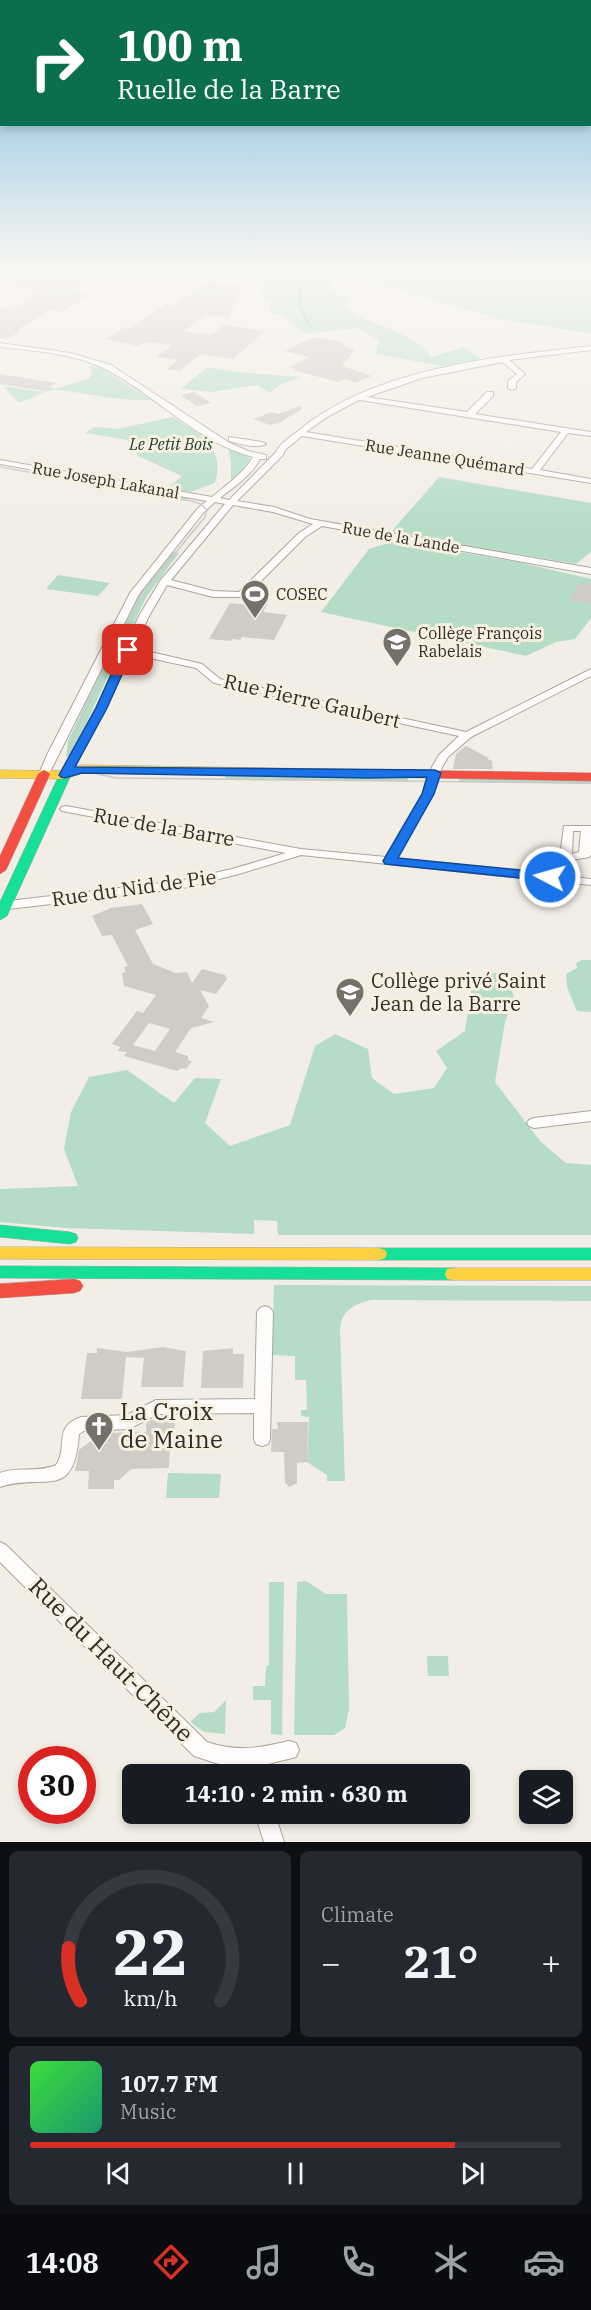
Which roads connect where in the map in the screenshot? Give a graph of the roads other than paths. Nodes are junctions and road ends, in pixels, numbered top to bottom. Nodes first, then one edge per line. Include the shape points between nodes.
1 (76, 357) edge
2 (91, 357) edge
3 (519, 357) edge
4 (503, 359) junction
5 (512, 388) dead end
6 (490, 394) dead end
7 (360, 398) junction
8 (469, 415) junction
9 (566, 430) junction
10 (591, 434) edge
11 (296, 436) junction
12 (262, 444) junction
13 (272, 444) junction
14 (278, 452) junction
15 (253, 454) junction
16 (0, 462) edge
17 (0, 470) edge
18 (535, 471) junction
19 (591, 481) edge
20 (212, 499) junction
21 (229, 504) junction
22 (200, 507) junction
23 (320, 523) junction
24 (591, 571) edge
25 (163, 585) junction
26 (128, 650) junction
27 (591, 672) edge
28 (467, 735) junction
29 (0, 774) edge
30 (44, 774) junction
31 (65, 775) junction
32 (591, 777) edge
33 (433, 779) junction
34 (591, 785) edge
35 (66, 809) dead end
36 (261, 845) junction
37 (301, 852) junction
38 (561, 855) dead end
39 (390, 861) junction
40 (258, 865) junction
41 (0, 870) edge
42 (550, 877) junction
43 (591, 882) edge
44 (2, 909) edge
45 (591, 1116) edge
46 (534, 1123) dead end
47 (0, 1231) edge
48 (0, 1237) edge
49 (70, 1238) junction
50 (472, 1252) junction
51 (0, 1253) edge
52 (591, 1254) edge
53 (0, 1272) edge
54 (234, 1273) junction
55 (591, 1274) edge
56 (0, 1291) edge
57 (265, 1312) dead end
58 (263, 1406) junction
59 (262, 1439) dead end
60 (0, 1480) edge
61 (0, 1550) edge
62 (289, 1750) dead end
63 (242, 1764) edge
64 (258, 1764) edge
65 (268, 1824) edge
66 (274, 1842) edge

1 - 15 street via 109,367 218,439
2 - 12 street via 115,364 232,439
3 - 4 street
4 - 5 street via 521,374 512,381
4 - 7 street via 410,379
6 - 8 street
7 - 8 street
7 - 11 street via 324,415
8 - 9 street
9 - 10 street
9 - 18 street
11 - 13 street
11 - 14 street
11 - 18 street, Rue Jeanne Quémard
12 - 13 street
12 - 15 street via 248,449
13 - 14 street
14 - 15 street
14 - 21 street
15 - 20 street via 253,464
16 - 20 street, Rue Joseph Lakanal
17 - 22 street, Rue Joseph Lakanal
18 - 19 street, Rue Jeanne Quémard
20 - 21 street, Rue de la Lande
20 - 22 street
21 - 22 street, Rue Joseph Lakanal
21 - 23 street, Rue de la Lande via 282,512
21 - 25 street
22 - 30 street via 129,602
23 - 24 street, Rue de la Lande
23 - 25 street via 302,535 242,596
25 - 26 street
26 - 28 street, Rue Pierre Gaubert via 201,667 217,681
26 - 31 street
27 - 28 street
28 - 33 street via 444,755
29 - 30 main road
30 - 31 main road
30 - 41 main road
31 - 33 main road via 81,769
31 - 44 main road
32 - 33 main road
33 - 34 main road
33 - 39 street
35 - 36 street, Rue de la Barre
36 - 37 street, Rue de la Barre
36 - 40 street, Rue de la Barre
37 - 39 street, Rue de la Barre
37 - 40 street, Rue du Nid de Pie
38 - 42 street via 554,857
39 - 42 street, Rue de la Barre
40 - 44 street, Rue du Nid de Pie via 179,885
42 - 43 street, Rue de la Barre
45 - 46 street
47 - 49 main road
48 - 49 main road
49 - 50 main road via 235,1246 439,1247
50 - 51 main road
50 - 52 main road
53 - 54 main road
54 - 55 main road
54 - 56 main road via 216,1279
57 - 58 street
58 - 59 street
58 - 60 street via 156,1407 129,1422 81,1424 71,1431 68,1461 60,1472 49,1476 14,1475
61 - 63 street, Rue du Haut-Chêne via 201,1749
62 - 64 street
65 - 66 street

